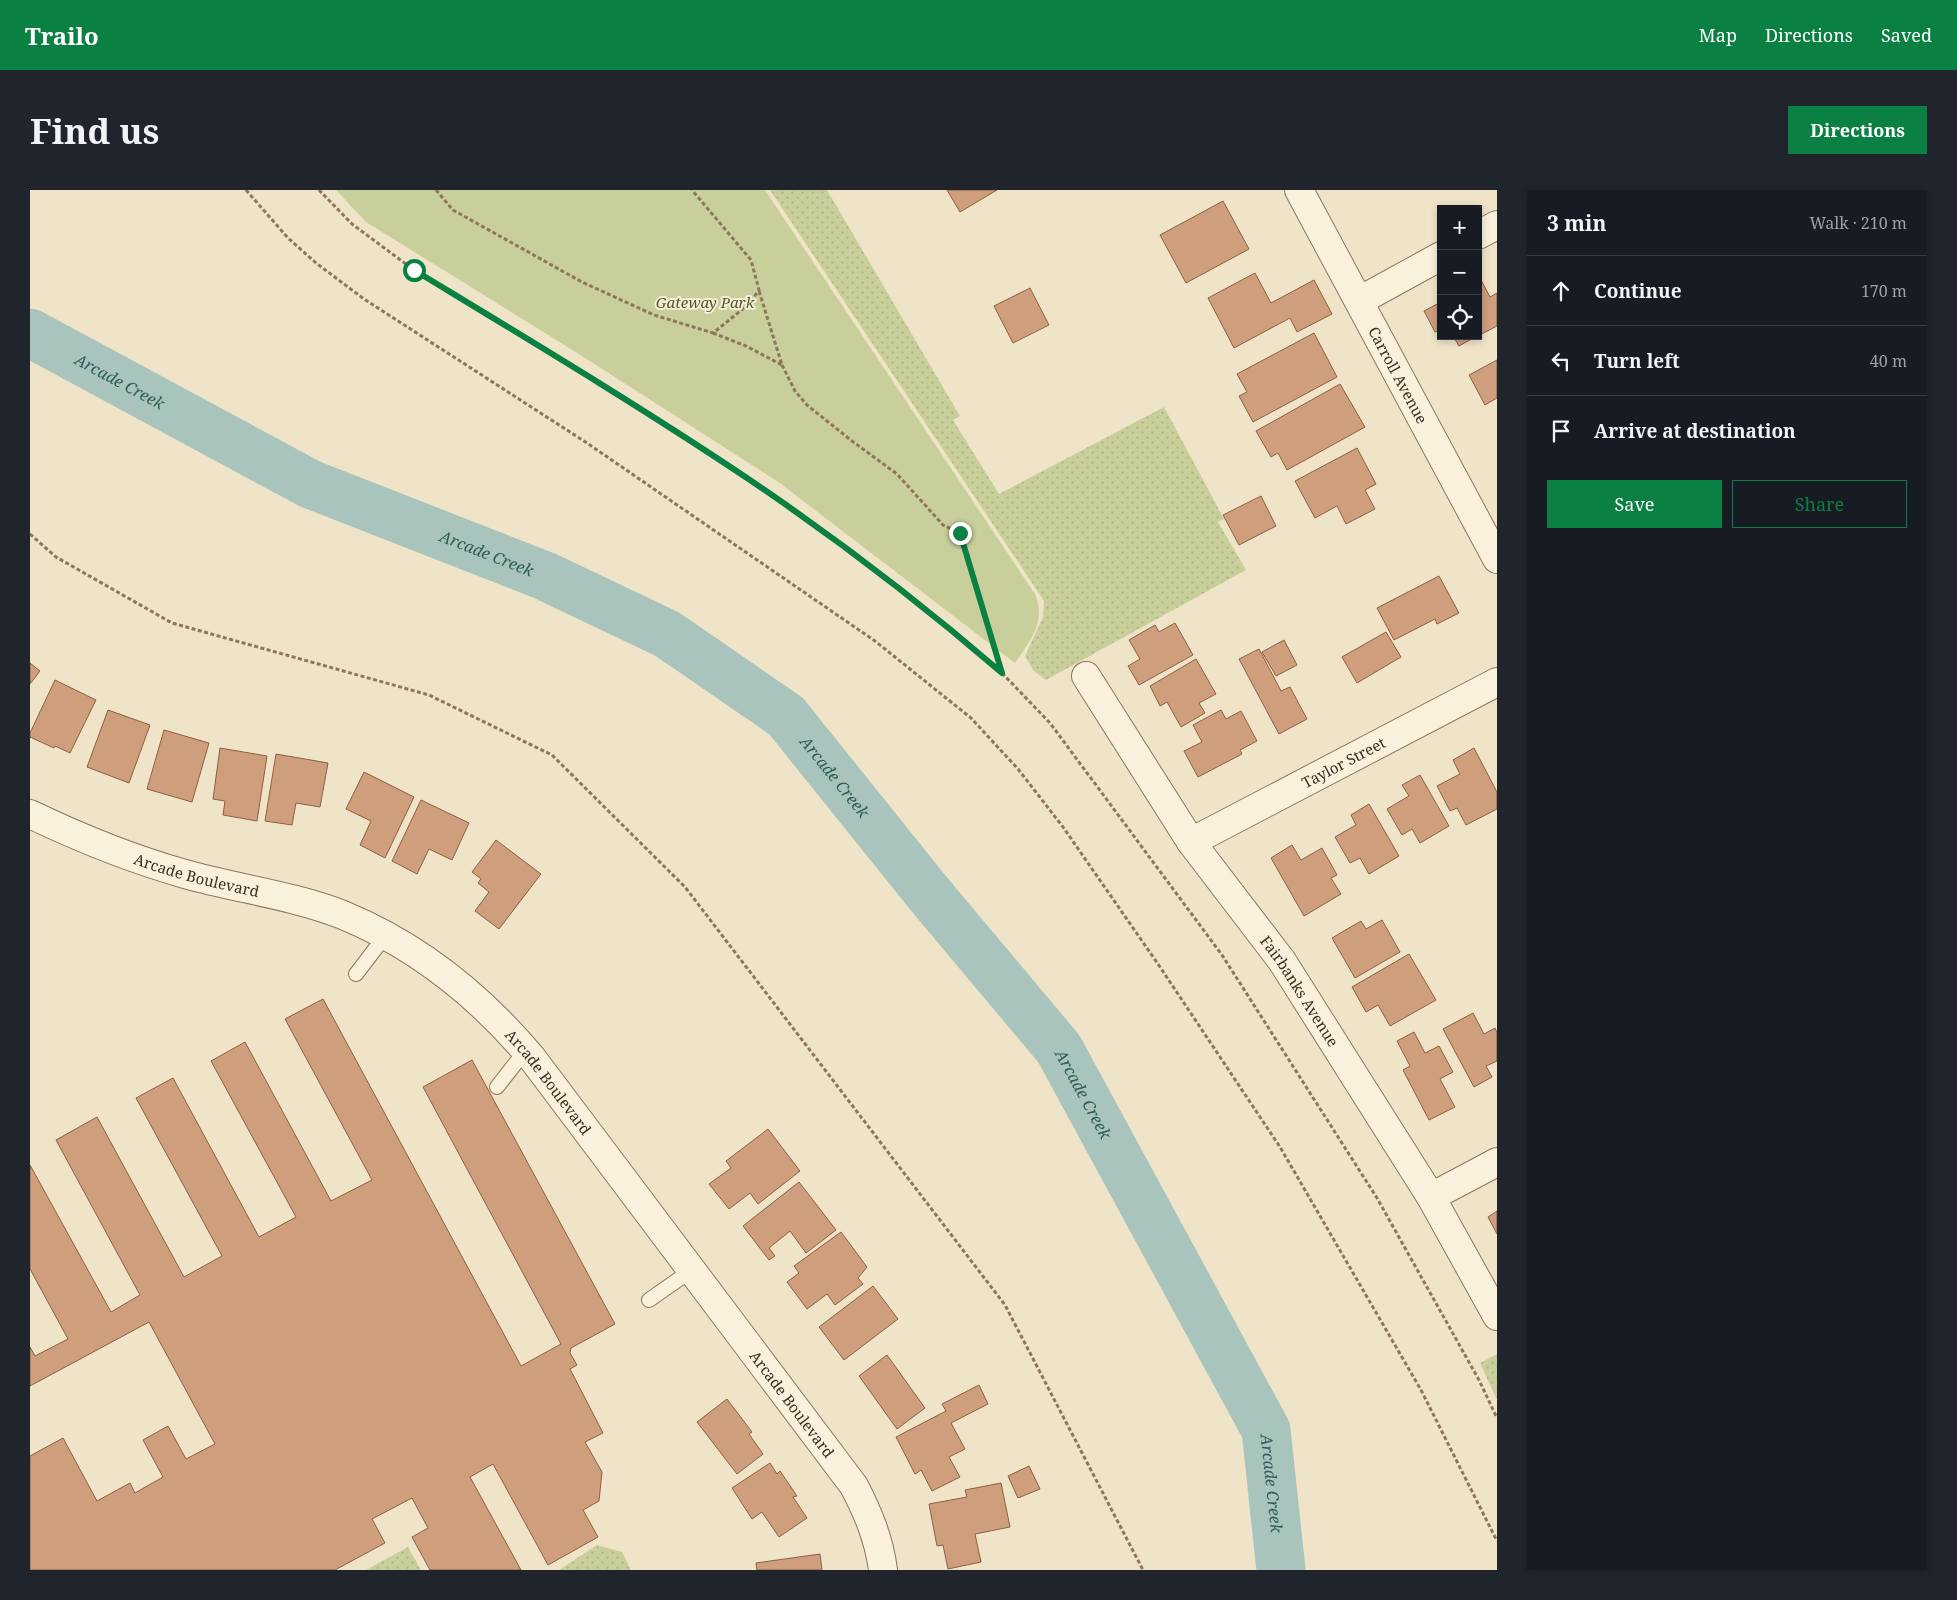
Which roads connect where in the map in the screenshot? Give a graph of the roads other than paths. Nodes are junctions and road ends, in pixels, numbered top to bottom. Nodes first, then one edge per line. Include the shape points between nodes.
1 (1299, 190) edge
2 (1497, 225) edge
3 (1482, 233) edge
4 (1437, 258) edge
5 (1359, 301) junction
6 (1497, 559) edge
7 (1086, 676) dead end
8 (1497, 682) edge
9 (30, 814) edge
10 (1191, 842) junction
11 (386, 935) junction
12 (356, 974) dead end
13 (526, 1050) junction
14 (498, 1087) dead end
15 (1497, 1162) edge
16 (1431, 1197) junction
17 (692, 1270) junction
18 (649, 1300) dead end
19 (1497, 1316) edge
20 (883, 1570) edge

1 - 5 street, Carroll Avenue
2 - 3 street
4 - 5 street
5 - 6 street, Carroll Avenue
7 - 10 street, Fairbanks Avenue
8 - 10 street, Taylor Street
9 - 11 street, Arcade Boulevard via 107,849 186,874 297,900 342,915
10 - 16 street, Fairbanks Avenue via 1282,961
11 - 12 lane
11 - 13 street, Arcade Boulevard via 446,974 483,1004
13 - 14 lane
13 - 17 street, Arcade Boulevard
15 - 16 street
16 - 19 street, Fairbanks Avenue
17 - 18 lane
17 - 20 street, Arcade Boulevard via 854,1486 871,1520

